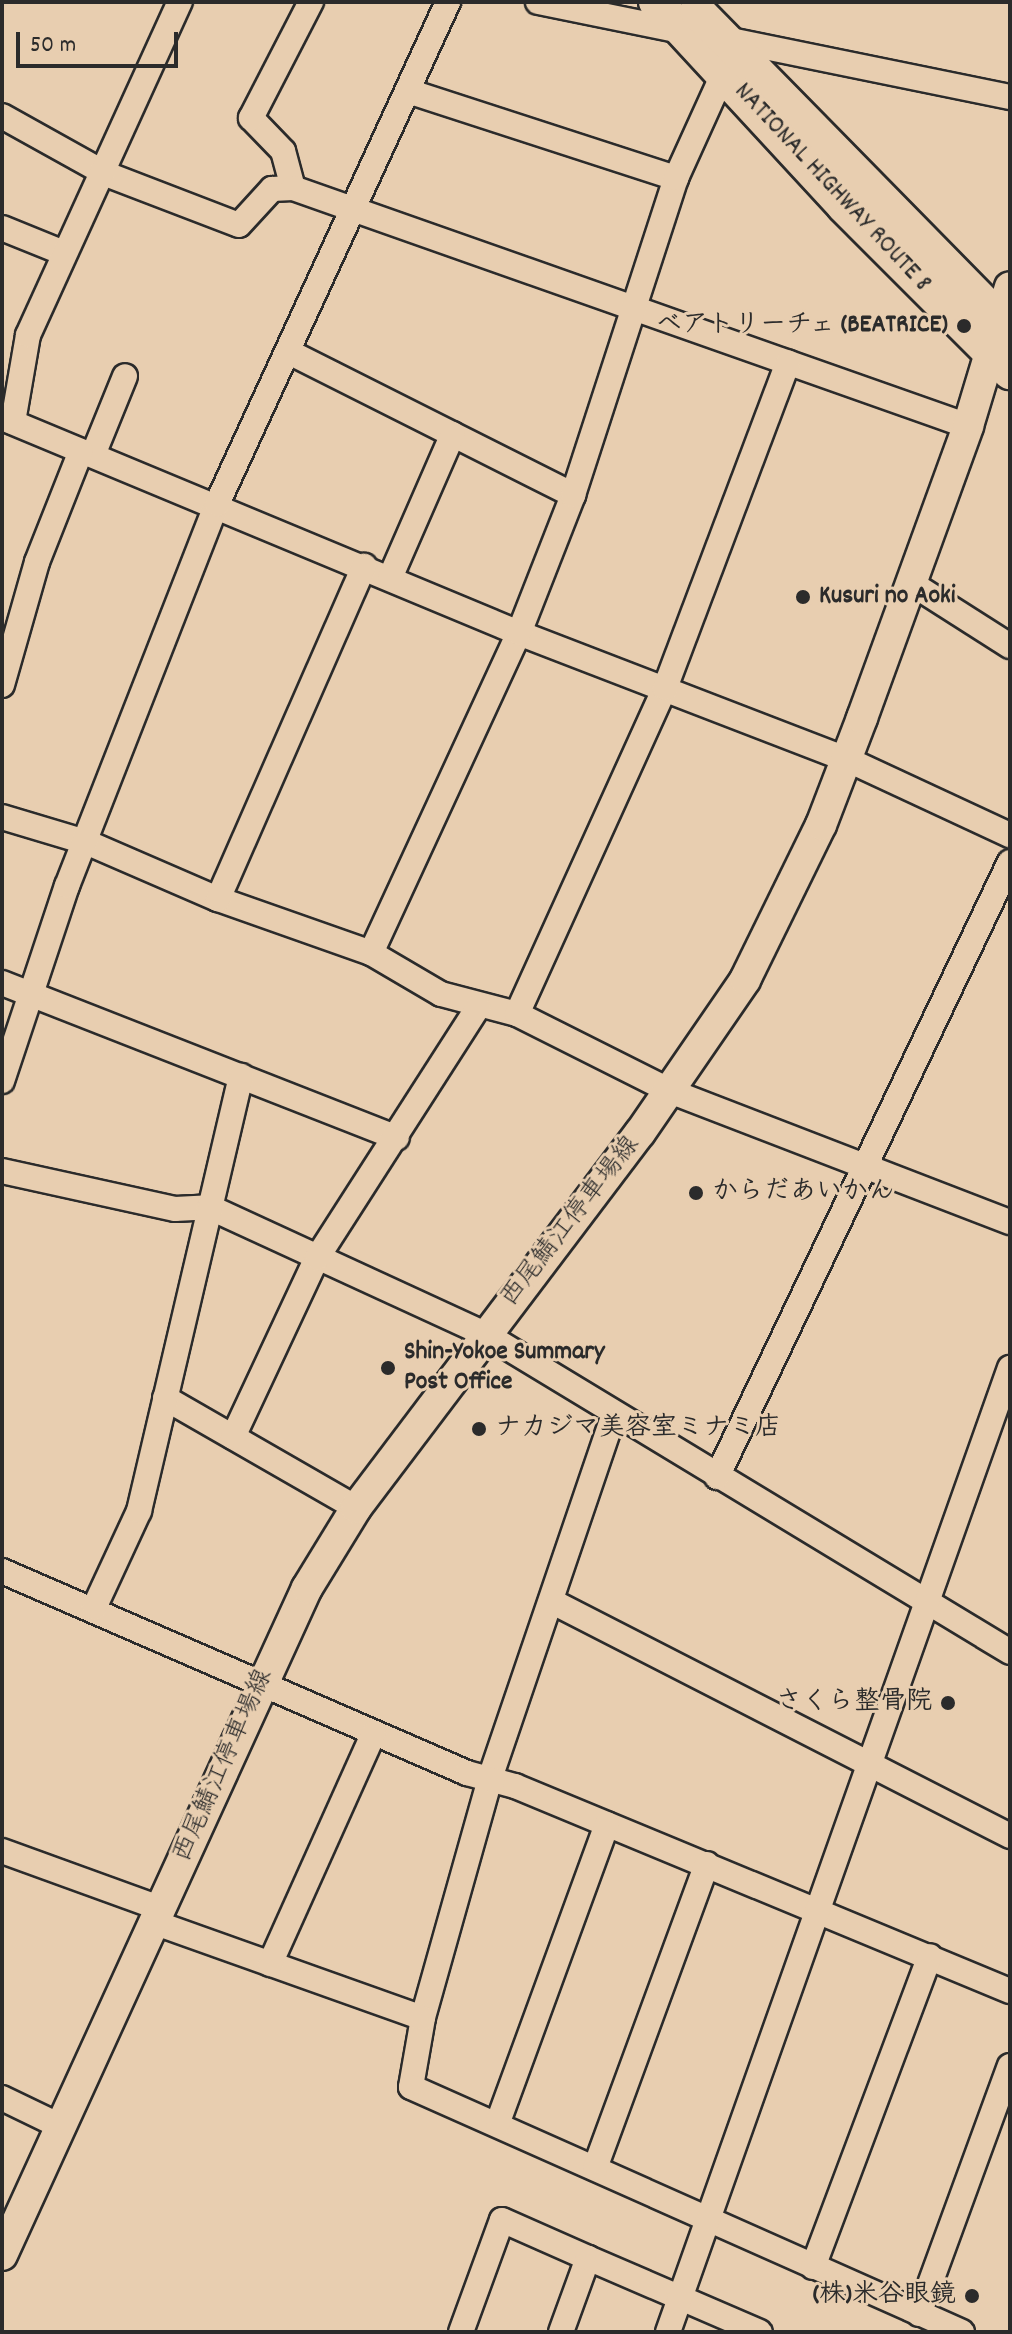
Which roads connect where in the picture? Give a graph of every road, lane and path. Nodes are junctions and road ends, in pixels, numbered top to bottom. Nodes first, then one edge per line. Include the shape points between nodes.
1 (180, 2) edge
2 (311, 2) edge
3 (448, 2) edge
4 (538, 2) edge
5 (656, 2) edge
6 (688, 18) edge
7 (725, 55) junction
8 (408, 91) junction
9 (1010, 97) edge
10 (2, 116) edge
11 (106, 174) junction
12 (676, 178) junction
13 (293, 188) junction
14 (356, 210) junction
15 (2, 228) edge
16 (64, 253) junction
17 (1010, 287) edge
18 (632, 305) junction
19 (1002, 344) edge
20 (291, 353) junction
21 (788, 362) junction
22 (125, 376) dead end
23 (8, 420) edge
24 (968, 426) junction
25 (453, 434) junction
26 (87, 453) junction
27 (573, 495) junction
28 (217, 504) junction
29 (364, 566) junction
30 (390, 578) junction
31 (911, 583) junction
32 (519, 633) junction
33 (8, 643) edge
34 (1010, 646) edge
35 (2, 685) edge
36 (665, 688) junction
37 (846, 759) junction
38 (2, 817) edge
39 (1010, 835) edge
40 (86, 842) junction
41 (1010, 862) edge
42 (218, 899) junction
43 (371, 953) junction
44 (2, 983) edge
45 (30, 990) junction
46 (478, 1007) junction
47 (517, 1014) junction
48 (241, 1076) junction
49 (2, 1081) edge
50 (670, 1091) junction
51 (397, 1138) junction
52 (869, 1165) junction
53 (2, 1171) edge
54 (209, 1207) junction
55 (1010, 1222) edge
56 (317, 1258) junction
57 (485, 1334) junction
58 (1010, 1368) edge
59 (165, 1398) junction
60 (1003, 1412) edge
61 (614, 1414) junction
62 (233, 1437) junction
63 (717, 1477) junction
64 (356, 1508) junction
65 (2, 1571) edge
66 (551, 1601) junction
67 (930, 1604) junction
68 (94, 1608) junction
69 (1010, 1652) edge
70 (261, 1681) junction
71 (374, 1733) junction
72 (870, 1764) junction
73 (490, 1779) junction
74 (607, 1824) junction
75 (1010, 1836) edge
76 (2, 1851) edge
77 (707, 1864) junction
78 (818, 1908) junction
79 (159, 1916) junction
80 (930, 1956) junction
81 (270, 1964) junction
82 (1010, 1991) edge
83 (423, 2018) junction
84 (1010, 2066) edge
85 (2, 2098) edge
86 (498, 2122) junction
87 (62, 2127) junction
88 (595, 2168) junction
89 (707, 2217) junction
90 (2, 2255) edge
91 (588, 2258) junction
92 (813, 2267) junction
93 (681, 2297) junction
94 (919, 2314) junction
95 (461, 2332) edge
96 (561, 2332) edge
97 (668, 2332) edge
98 (760, 2332) edge
99 (962, 2332) edge

1 - 11 street
2 - 13 street via 251,118 283,151
3 - 8 street
4 - 6 street
5 - 6 highway, NATIONAL HIGHWAY ROUTE 8
6 - 7 highway, NATIONAL HIGHWAY ROUTE 8
7 - 9 street
7 - 12 street
7 - 19 highway, NATIONAL HIGHWAY ROUTE 8 via 844,206
8 - 12 street
8 - 14 street
10 - 11 street
11 - 13 street via 239,225 272,189
11 - 16 street
12 - 18 street
13 - 14 street
14 - 18 street
14 - 20 street
15 - 16 street
16 - 23 street via 28,335
17 - 19 main road, 西尾鯖江停車場線
18 - 21 street
18 - 27 street
19 - 24 main road, 西尾鯖江停車場線
20 - 25 street
20 - 28 street
21 - 24 street
21 - 36 street
22 - 26 street
23 - 26 street
24 - 31 main road, 西尾鯖江停車場線
25 - 27 street
25 - 30 street
26 - 28 street
26 - 33 street via 37,562
27 - 32 street
28 - 29 street
28 - 40 street
29 - 30 street
29 - 42 street
30 - 32 street
31 - 34 street
31 - 37 main road, 西尾鯖江停車場線
32 - 36 street
32 - 43 street
33 - 35 street
36 - 37 street
36 - 47 street
37 - 39 street
37 - 50 main road, 西尾鯖江停車場線 via 821,825 745,980
38 - 40 street
40 - 42 street
40 - 45 street
41 - 52 street
42 - 43 street
43 - 46 street via 441,994
44 - 45 street
45 - 48 street
45 - 49 street
46 - 47 street
46 - 51 street
47 - 50 street
48 - 51 street
48 - 54 street
50 - 52 street
50 - 57 main road, 西尾鯖江停車場線
51 - 56 street
52 - 55 street
52 - 63 street
53 - 54 street via 175,1209
54 - 56 street
54 - 59 street
56 - 57 street
56 - 62 street
57 - 61 street
57 - 64 main road, 西尾鯖江停車場線
58 - 60 street
59 - 62 street
59 - 68 street via 139,1511
60 - 67 street
61 - 63 street
61 - 66 street
62 - 64 street
63 - 67 street
64 - 70 main road, 西尾鯖江停車場線 via 307,1588
65 - 68 street
66 - 72 street
66 - 73 street
67 - 69 street
67 - 72 street
68 - 70 street
70 - 71 street
70 - 79 main road, 西尾鯖江停車場線
71 - 73 street
71 - 81 street
72 - 75 street
72 - 78 street
73 - 74 street
73 - 83 street
74 - 77 street
74 - 86 street
76 - 79 street
77 - 78 street
77 - 88 street
78 - 80 street
78 - 89 street
79 - 81 street
79 - 87 main road, 西尾鯖江停車場線
80 - 82 street
80 - 92 street
81 - 83 street
83 - 86 street via 411,2087
84 - 94 street
85 - 87 street
86 - 88 street
87 - 90 main road, 西尾鯖江停車場線
88 - 89 street
89 - 92 street
89 - 93 street
91 - 93 street
91 - 95 street via 502,2220
91 - 96 street
92 - 94 street
93 - 97 street
93 - 98 street
94 - 99 street

